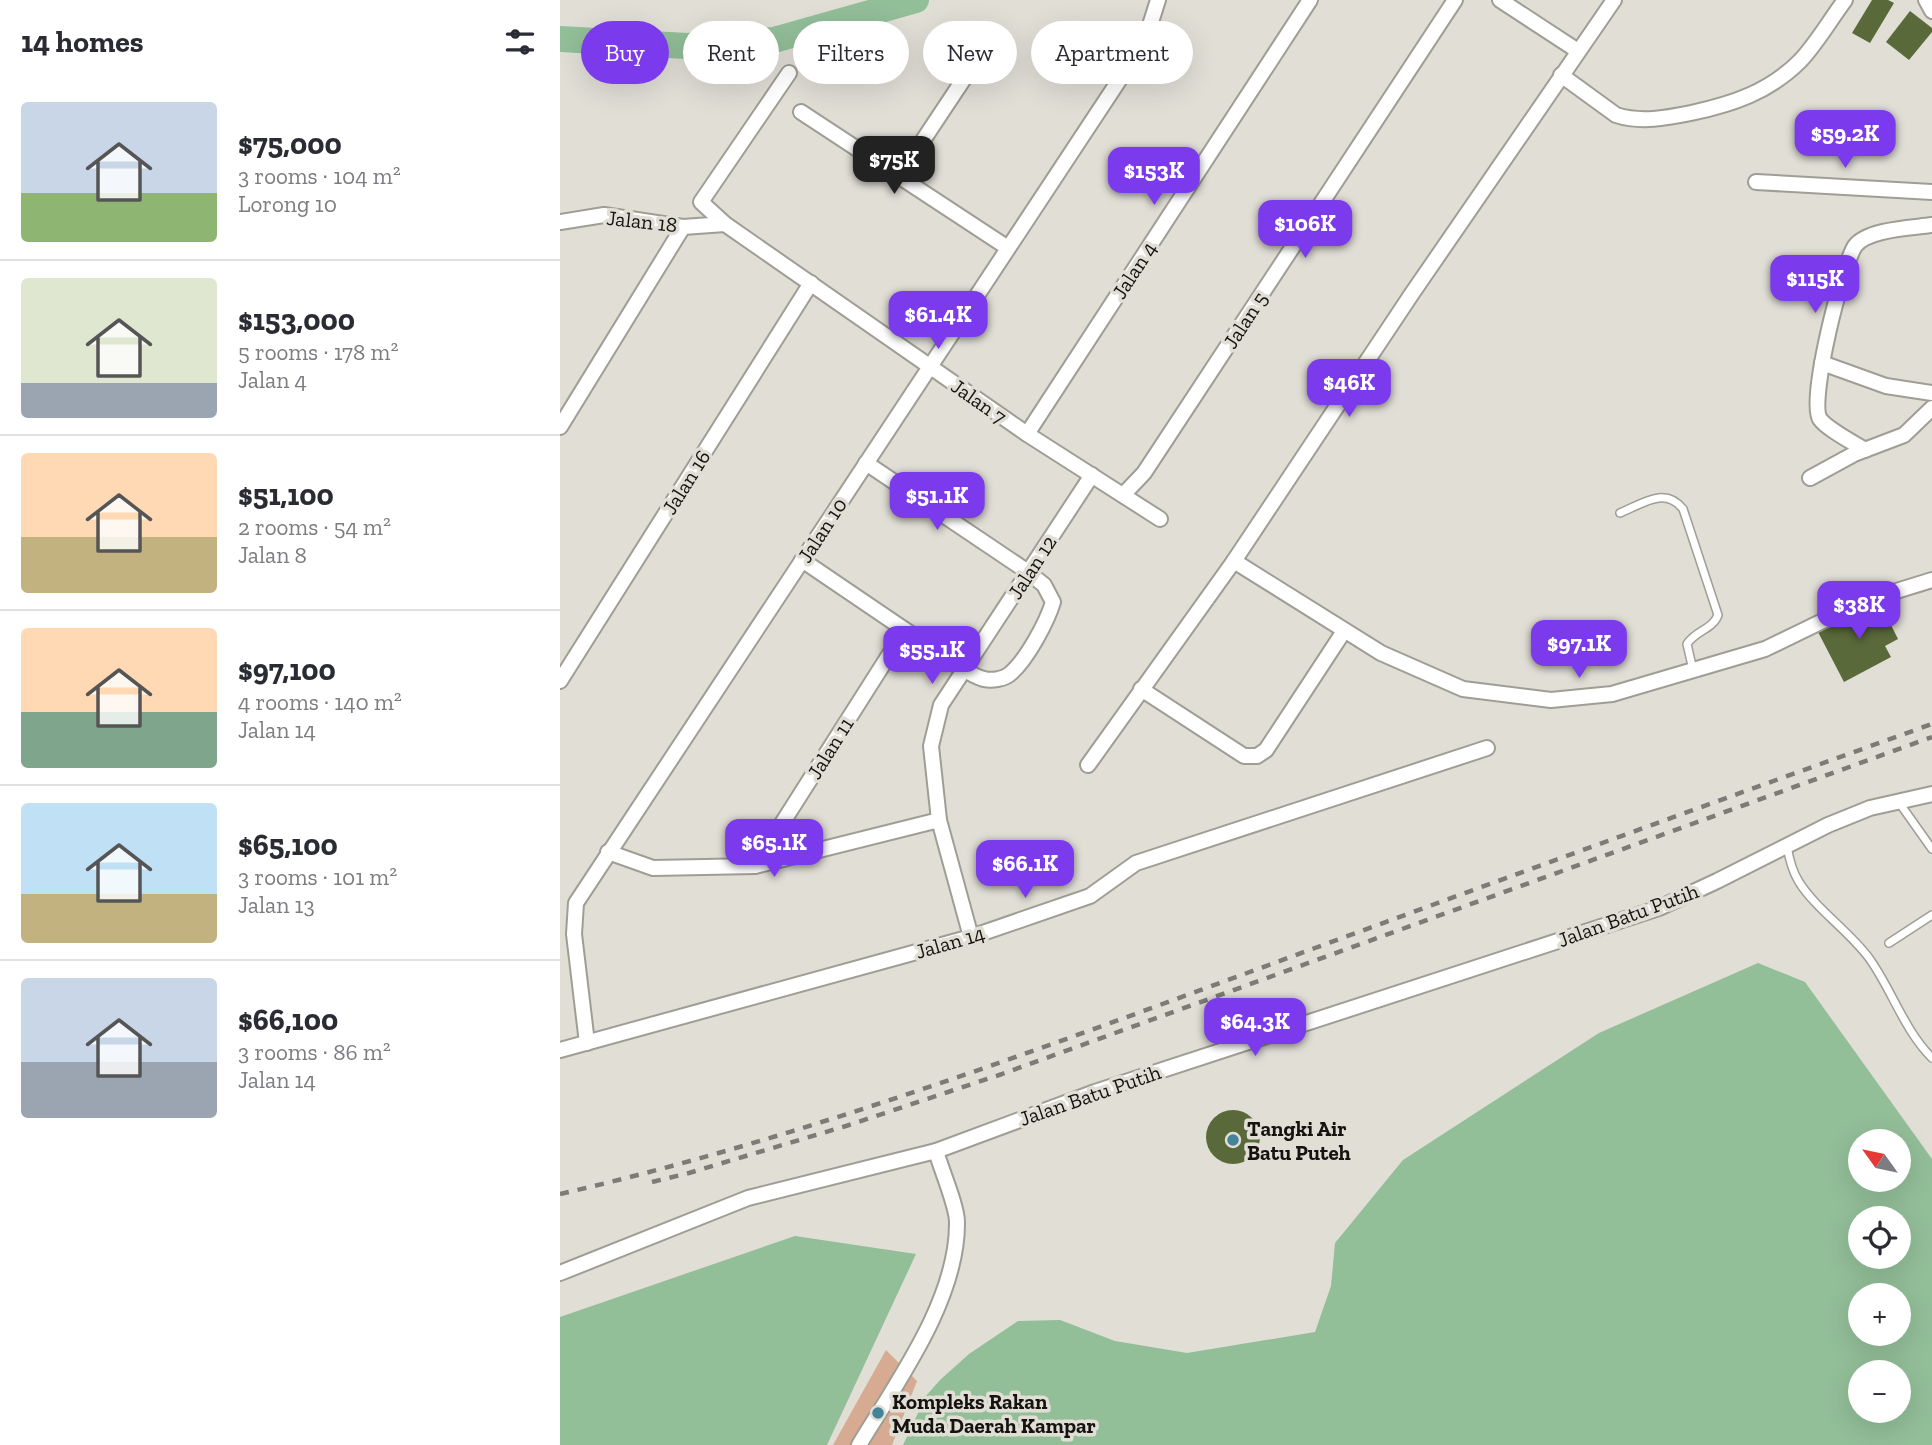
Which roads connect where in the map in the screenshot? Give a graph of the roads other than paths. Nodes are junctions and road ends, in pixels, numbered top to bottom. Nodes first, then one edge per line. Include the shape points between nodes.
1 (1158, 0) edge
2 (1310, 0) edge
3 (1455, 0) edge
4 (1500, 0) edge
5 (1614, 0) edge
6 (1845, 0) edge
7 (1926, 0) edge
8 (1932, 11) edge
9 (1578, 51) junction
10 (789, 73) dead end
11 (1561, 75) junction
12 (960, 84) edge
13 (800, 112) dead end
14 (898, 178) junction
15 (1756, 182) dead end
16 (1932, 192) edge
17 (560, 222) edge
18 (725, 224) junction
19 (1932, 225) edge
20 (682, 227) junction
21 (1008, 248) junction
22 (811, 283) junction
23 (1822, 363) junction
24 (930, 367) junction
25 (1932, 393) edge
26 (1932, 408) edge
27 (560, 427) edge
28 (1027, 434) junction
29 (1865, 450) junction
30 (866, 463) junction
31 (1092, 475) junction
32 (1810, 478) dead end
33 (1123, 495) junction
34 (1620, 513) dead end
35 (1160, 519) dead end
36 (802, 560) junction
37 (1234, 561) junction
38 (1028, 572) junction
39 (1932, 580) edge
40 (905, 629) junction
41 (1344, 631) junction
42 (964, 670) junction
43 (1693, 670) junction
44 (562, 673) edge
45 (1141, 689) junction
46 (1487, 748) dead end
47 (1088, 765) dead end
48 (1932, 794) edge
49 (1898, 801) junction
50 (939, 820) junction
51 (1787, 845) junction
52 (1932, 849) edge
53 (608, 852) junction
54 (755, 866) junction
55 (1932, 915) edge
56 (971, 937) junction
57 (1889, 943) dead end
58 (587, 1042) junction
59 (560, 1050) edge
60 (1932, 1058) edge
61 (936, 1151) junction
62 (560, 1273) edge
63 (859, 1445) edge

1 - 21 street, Jalan 10 via 1144,41
2 - 28 street, Jalan 4
3 - 33 street, Jalan 5 via 1144,473
4 - 9 street
5 - 9 street
6 - 11 street via 1801,60 1770,86 1713,108 1652,119 1624,117
7 - 8 street
9 - 11 street
10 - 18 street, Jalan 7 via 701,202
11 - 37 street
12 - 14 street
13 - 14 street
14 - 21 street
15 - 16 street
17 - 20 street, Jalan 18 via 604,215
18 - 20 street, Jalan 18
18 - 22 street, Jalan 7
19 - 23 street via 1884,232 1855,246
20 - 27 street
21 - 24 street, Jalan 10
22 - 24 street, Jalan 7
22 - 44 street, Jalan 16
23 - 25 street via 1886,386
23 - 29 street via 1816,409 1821,421
24 - 28 street, Jalan 7
24 - 30 street, Jalan 10
26 - 29 street via 1905,435
28 - 31 street, Jalan 7
29 - 32 street
30 - 36 street, Jalan 10
30 - 38 street
31 - 33 street, Jalan 7
31 - 38 street, Jalan 12
33 - 35 street, Jalan 7
34 - 43 lane via 1659,497 1669,497 1683,509 1718,615 1714,624 1687,644
36 - 40 street
36 - 53 street, Jalan 10
37 - 41 street
37 - 45 street
38 - 42 street, Jalan 12
38 - 42 street via 1044,585 1053,602 1031,646 1004,677 983,679
39 - 43 street via 1864,601 1765,649
40 - 42 street
40 - 54 street, Jalan 11
41 - 43 street via 1381,653 1463,688 1551,700 1612,694
41 - 45 street via 1266,750 1257,756 1244,756
42 - 50 street, Jalan 12 via 941,705 931,746
45 - 47 street
46 - 56 street, Jalan 14 via 1136,863 1090,896
48 - 49 street, Jalan Batu Putih
49 - 51 street, Jalan Batu Putih via 1870,808
49 - 52 lane
50 - 54 street
50 - 56 street, Jalan 12
51 - 60 lane via 1799,882 1868,957 1913,1035
51 - 61 street, Jalan Batu Putih via 1659,908 1095,1092
53 - 54 street via 653,869
53 - 58 street, Jalan 10 via 576,903 574,934
55 - 57 lane
56 - 58 street, Jalan 14
58 - 59 street, Jalan 14
61 - 62 street, Jalan Batu Putih via 748,1198
61 - 63 street via 958,1221 953,1256 924,1337

